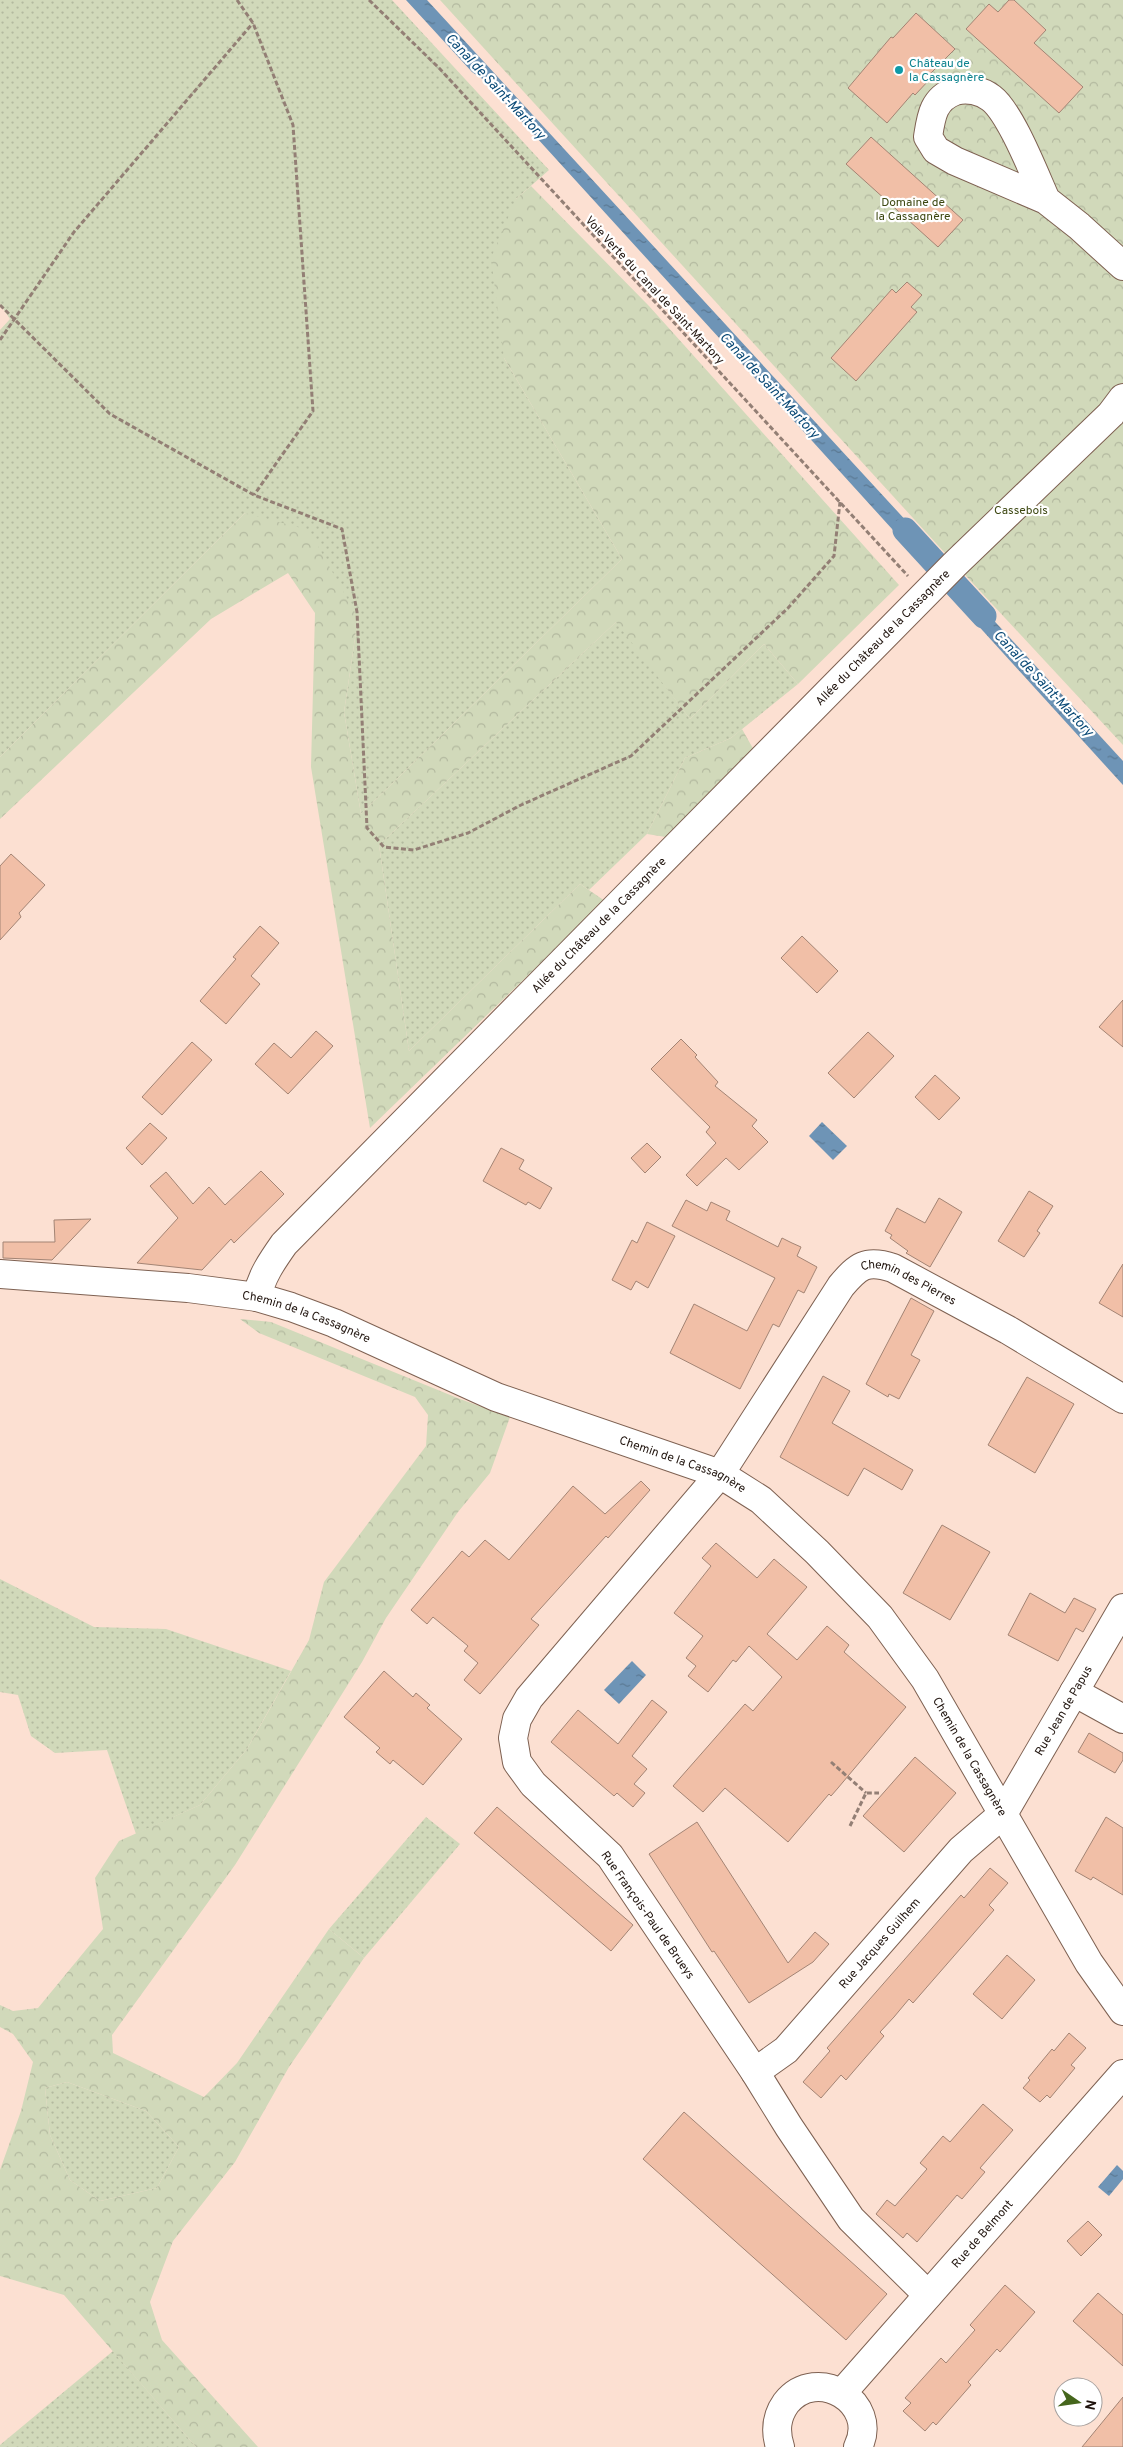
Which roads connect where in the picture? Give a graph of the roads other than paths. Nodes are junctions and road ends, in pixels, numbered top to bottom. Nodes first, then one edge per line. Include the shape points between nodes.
1 (1046, 200) junction
2 (1123, 266) edge
3 (1123, 398) edge
4 (0, 1274) edge
5 (256, 1297) junction
6 (1123, 1399) edge
7 (720, 1474) junction
8 (1123, 1608) edge
9 (1074, 1692) junction
10 (1123, 1719) edge
11 (1003, 1814) junction
12 (1123, 2011) edge
13 (755, 2072) junction
14 (1123, 2074) edge
15 (928, 2295) junction
16 (842, 2393) junction
17 (780, 2447) edge
18 (858, 2447) edge

1 - 1 street via 954,161 936,150 928,138 931,115 940,98 956,90 973,89 992,98 1006,118
1 - 2 street
3 - 5 street, Allée du Château de la Cassagnère via 284,1244 271,1263
4 - 5 street, Chemin de la Cassagnère via 188,1288
5 - 7 street, Chemin de la Cassagnère via 334,1323 496,1397
6 - 7 street, Chemin des Pierres via 1008,1330 893,1268 868,1264 853,1272 841,1286
7 - 11 street, Chemin de la Cassagnère via 761,1500 817,1552 880,1618 925,1679
7 - 13 street, Rue François-Paul de Brueys via 529,1698 517,1719 513,1738 517,1762 533,1784 610,1856
8 - 9 street, Rue Jean de Papus
9 - 10 street
9 - 11 street, Rue Jean de Papus
11 - 12 street, Chemin de la Cassagnère via 1089,1963
11 - 13 street, Rue Jacques Guilhem via 961,1850 786,2050
13 - 15 street, Rue François-Paul de Brueys via 851,2219
14 - 15 street, Rue de Belmont
15 - 16 street, Rue de Belmont
16 - 17 street via 818,2386 792,2396 777,2422
16 - 18 street via 851,2401 861,2420

